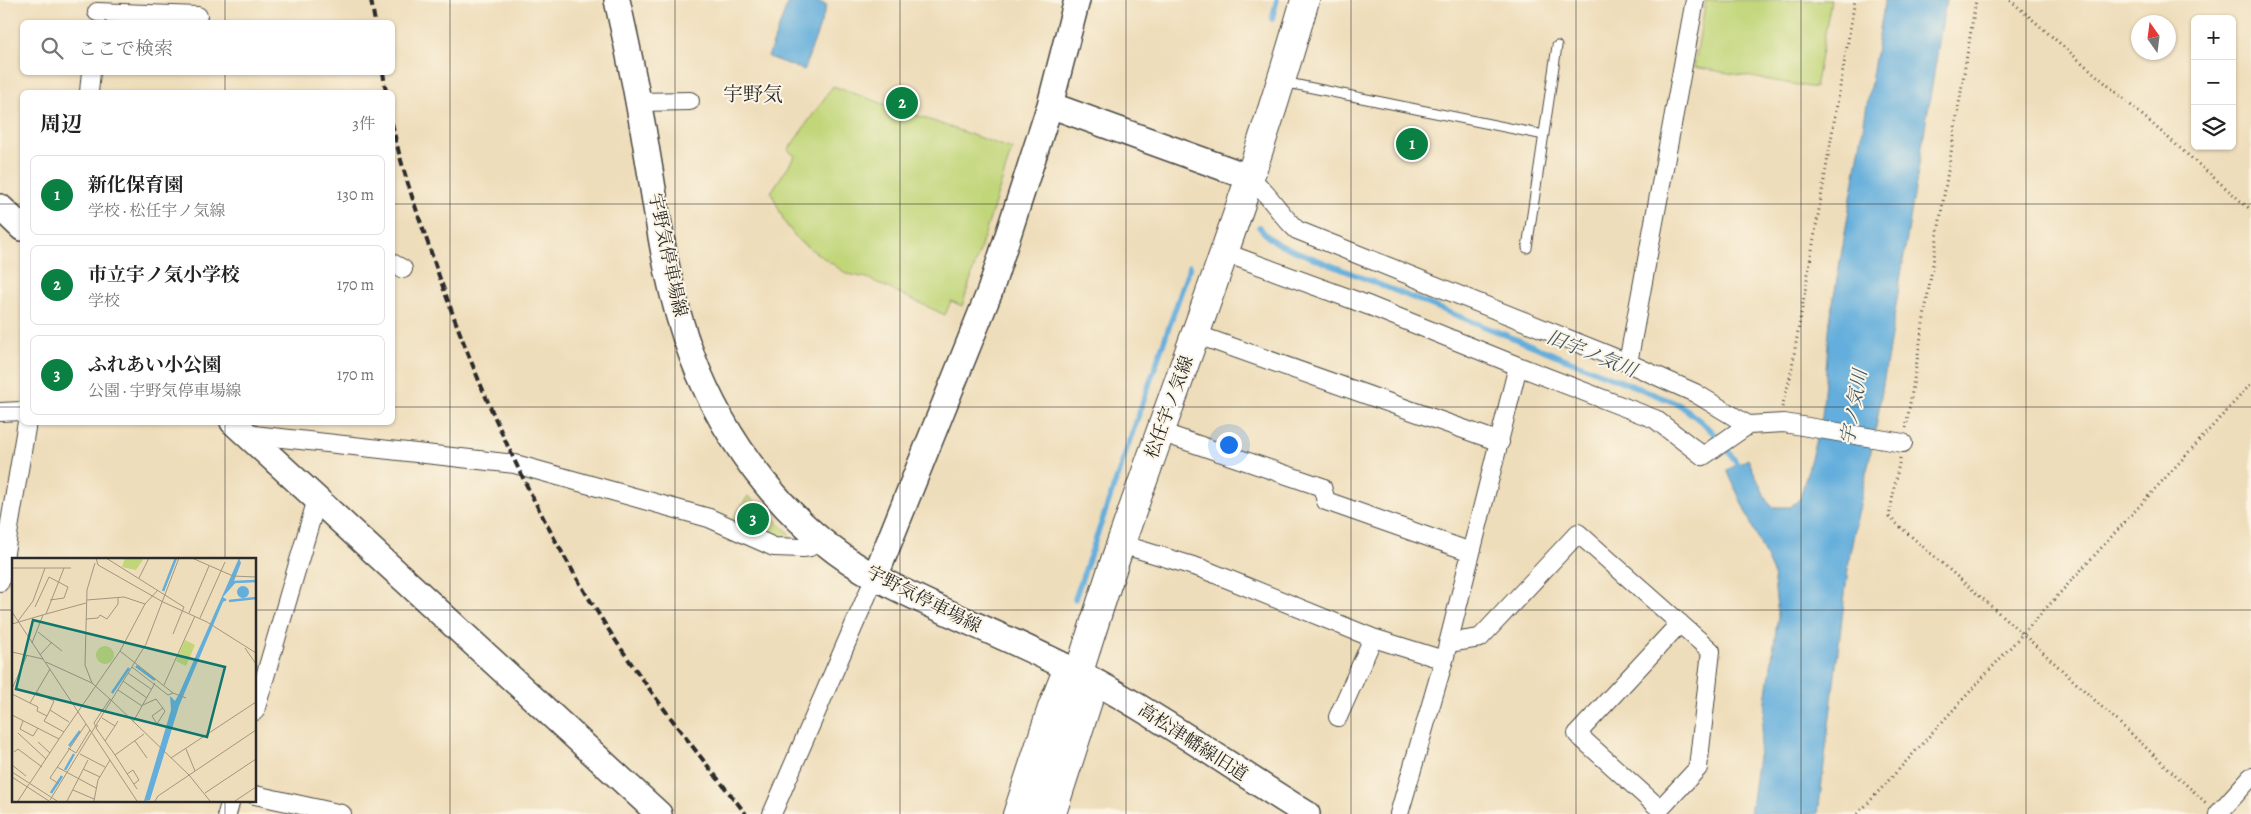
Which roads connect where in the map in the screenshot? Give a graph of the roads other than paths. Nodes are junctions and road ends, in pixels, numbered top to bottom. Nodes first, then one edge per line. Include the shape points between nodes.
1 (617, 0) edge
2 (1078, 0) edge
3 (1305, 0) edge
4 (1695, 0) edge
5 (97, 12) edge
6 (198, 16) dead end
7 (1557, 46) dead end
8 (91, 75) edge
9 (1282, 82) junction
10 (89, 90) edge
11 (690, 101) dead end
12 (638, 102) junction
13 (1050, 105) junction
14 (1544, 135) junction
15 (1249, 177) junction
16 (0, 207) edge
17 (20, 226) edge
18 (1527, 248) dead end
19 (1223, 252) junction
20 (1195, 334) junction
21 (1628, 363) junction
22 (1518, 366) junction
23 (20, 411) edge
24 (0, 412) edge
25 (26, 425) edge
26 (240, 428) edge
27 (1741, 430) junction
28 (1160, 432) junction
29 (1500, 442) junction
30 (1900, 442) road end
31 (317, 499) junction
32 (820, 539) junction
33 (1121, 544) junction
34 (1471, 552) junction
35 (875, 577) junction
36 (0, 582) edge
37 (1680, 623) junction
38 (1373, 638) junction
39 (1446, 652) junction
40 (1080, 674) junction
41 (256, 708) edge
42 (1338, 717) dead end
43 (2251, 777) edge
44 (256, 794) edge
45 (2214, 811) edge
46 (333, 813) edge
47 (659, 814) edge
48 (772, 814) edge
49 (1012, 814) edge
50 (1034, 814) edge
51 (1057, 814) edge
52 (1307, 814) edge
53 (1399, 814) edge

1 - 12 street, 宇野気停車場線
2 - 13 street
3 - 9 main road, 松任宇ノ気線
4 - 21 street
5 - 6 street
7 - 14 lane
8 - 10 street
9 - 14 lane
9 - 15 main road, 松任宇ノ気線
11 - 12 street
12 - 32 street, 宇野気停車場線 via 670,284 691,355 712,403 749,463
13 - 15 street
13 - 35 street via 990,291
14 - 18 lane
15 - 19 main road, 松任宇ノ気線
15 - 21 street via 1264,189 1284,219 1297,230
16 - 17 street
19 - 20 main road, 松任宇ノ気線
19 - 22 street via 1370,306
20 - 28 main road, 松任宇ノ気線
20 - 29 street
21 - 27 street via 1695,393
22 - 27 street via 1655,419 1703,456
22 - 29 street
23 - 24 street
25 - 36 street
26 - 31 street
26 - 32 street via 515,464 709,518 774,546 810,547
27 - 30 street via 1780,424
28 - 33 main road, 松任宇ノ気線
28 - 34 street via 1322,487 1326,501
29 - 34 street
31 - 41 street
31 - 47 street
32 - 35 street, 宇野気停車場線
33 - 38 street via 1203,569
33 - 40 main road, 松任宇ノ気線
34 - 39 street
35 - 40 street, 宇野気停車場線
35 - 48 street
37 - 37 street via 1711,650 1698,768 1660,809 1577,734
37 - 39 street via 1578,533 1480,638
38 - 39 street
38 - 42 street
39 - 53 street
40 - 49 street via 1047,706
40 - 50 main road, 松任宇ノ気線
40 - 51 street
40 - 52 street, 高松津幡線旧道
43 - 45 street
44 - 46 street

